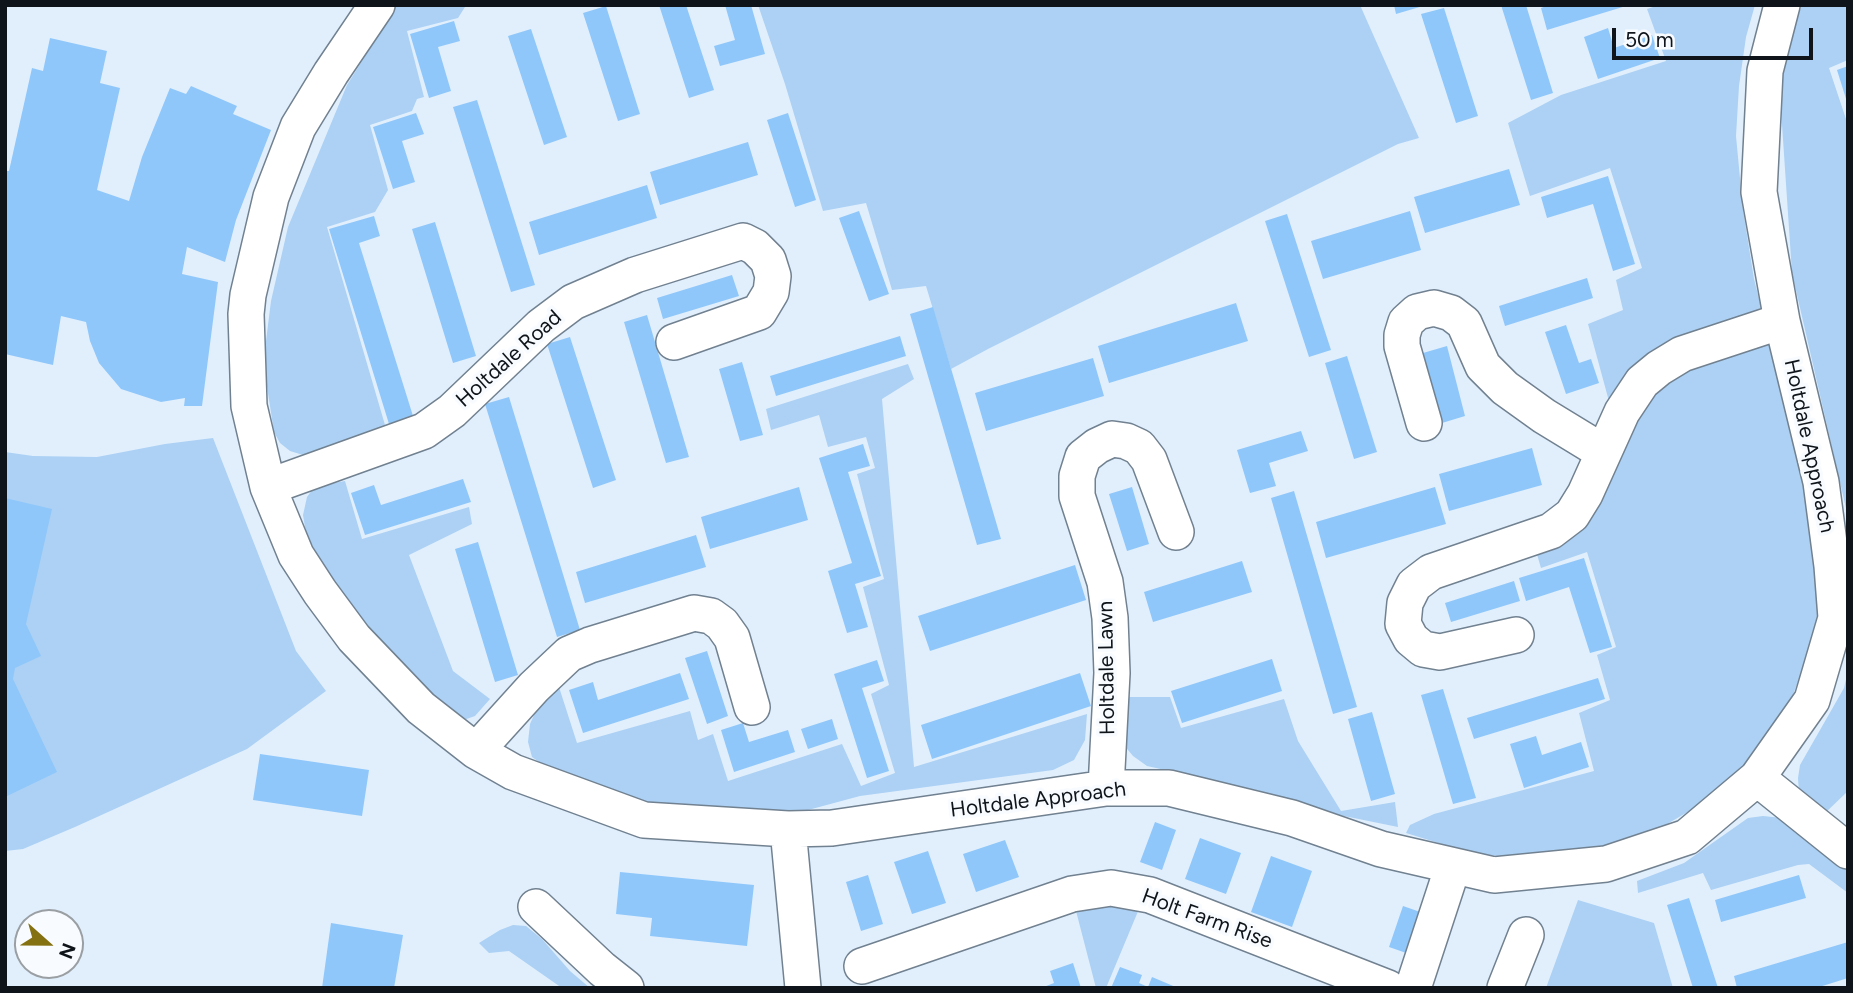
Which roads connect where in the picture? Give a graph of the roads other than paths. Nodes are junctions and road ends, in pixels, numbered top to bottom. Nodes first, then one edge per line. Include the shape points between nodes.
1 (377, 5) edge
2 (1782, 5) edge
3 (1782, 321) junction
4 (674, 342) dead end
5 (1424, 423) dead end
6 (1603, 452) junction
7 (268, 487) junction
8 (1176, 532) dead end
9 (1842, 618) edge
10 (1516, 635) dead end
11 (752, 707) dead end
12 (475, 751) junction
13 (1757, 778) junction
14 (1107, 788) junction
15 (788, 829) junction
16 (1848, 851) edge
17 (1453, 866) junction
18 (536, 907) dead end
19 (1526, 935) dead end
20 (862, 966) dead end
21 (626, 988) edge
22 (803, 988) edge
23 (1388, 988) edge
24 (1413, 988) edge
25 (1505, 988) edge

1 - 7 street, Holtdale Approach via 298,127 271,198 248,295 250,406
2 - 3 street, Holtdale Approach via 1766,71 1759,192
3 - 6 street via 1682,354 1659,368 1642,382 1622,412
3 - 9 street, Holtdale Approach via 1821,482
4 - 7 street, Holtdale Road via 759,312 771,292 772,276 768,260 755,247 743,241 635,275 573,302 424,431
5 - 6 street via 1402,335 1406,322 1417,312 1434,308 1464,323 1483,366 1505,388
6 - 10 street via 1572,515 1551,531 1432,572 1414,585 1405,603 1403,624 1423,649 1440,652
7 - 12 street, Holtdale Approach via 296,555 354,638 421,708
8 - 14 street, Holtdale Lawn via 1149,460 1139,447 1112,439 1083,457 1077,496 1105,582 1110,618
9 - 13 street, Holtdale Approach via 1812,701
11 - 12 street via 732,638 711,616 694,613 569,654
12 - 15 street, Holtdale Approach via 513,772 644,820
13 - 16 street
13 - 17 street, Holtdale Approach via 1687,836 1606,864 1494,875
14 - 15 street, Holtdale Approach via 832,828
14 - 17 street, Holtdale Approach via 1169,788 1292,818 1369,845
15 - 22 street
17 - 24 street
18 - 21 street
19 - 25 street
20 - 23 street, Holt Farm Rise via 1072,894 1111,888 1150,895

